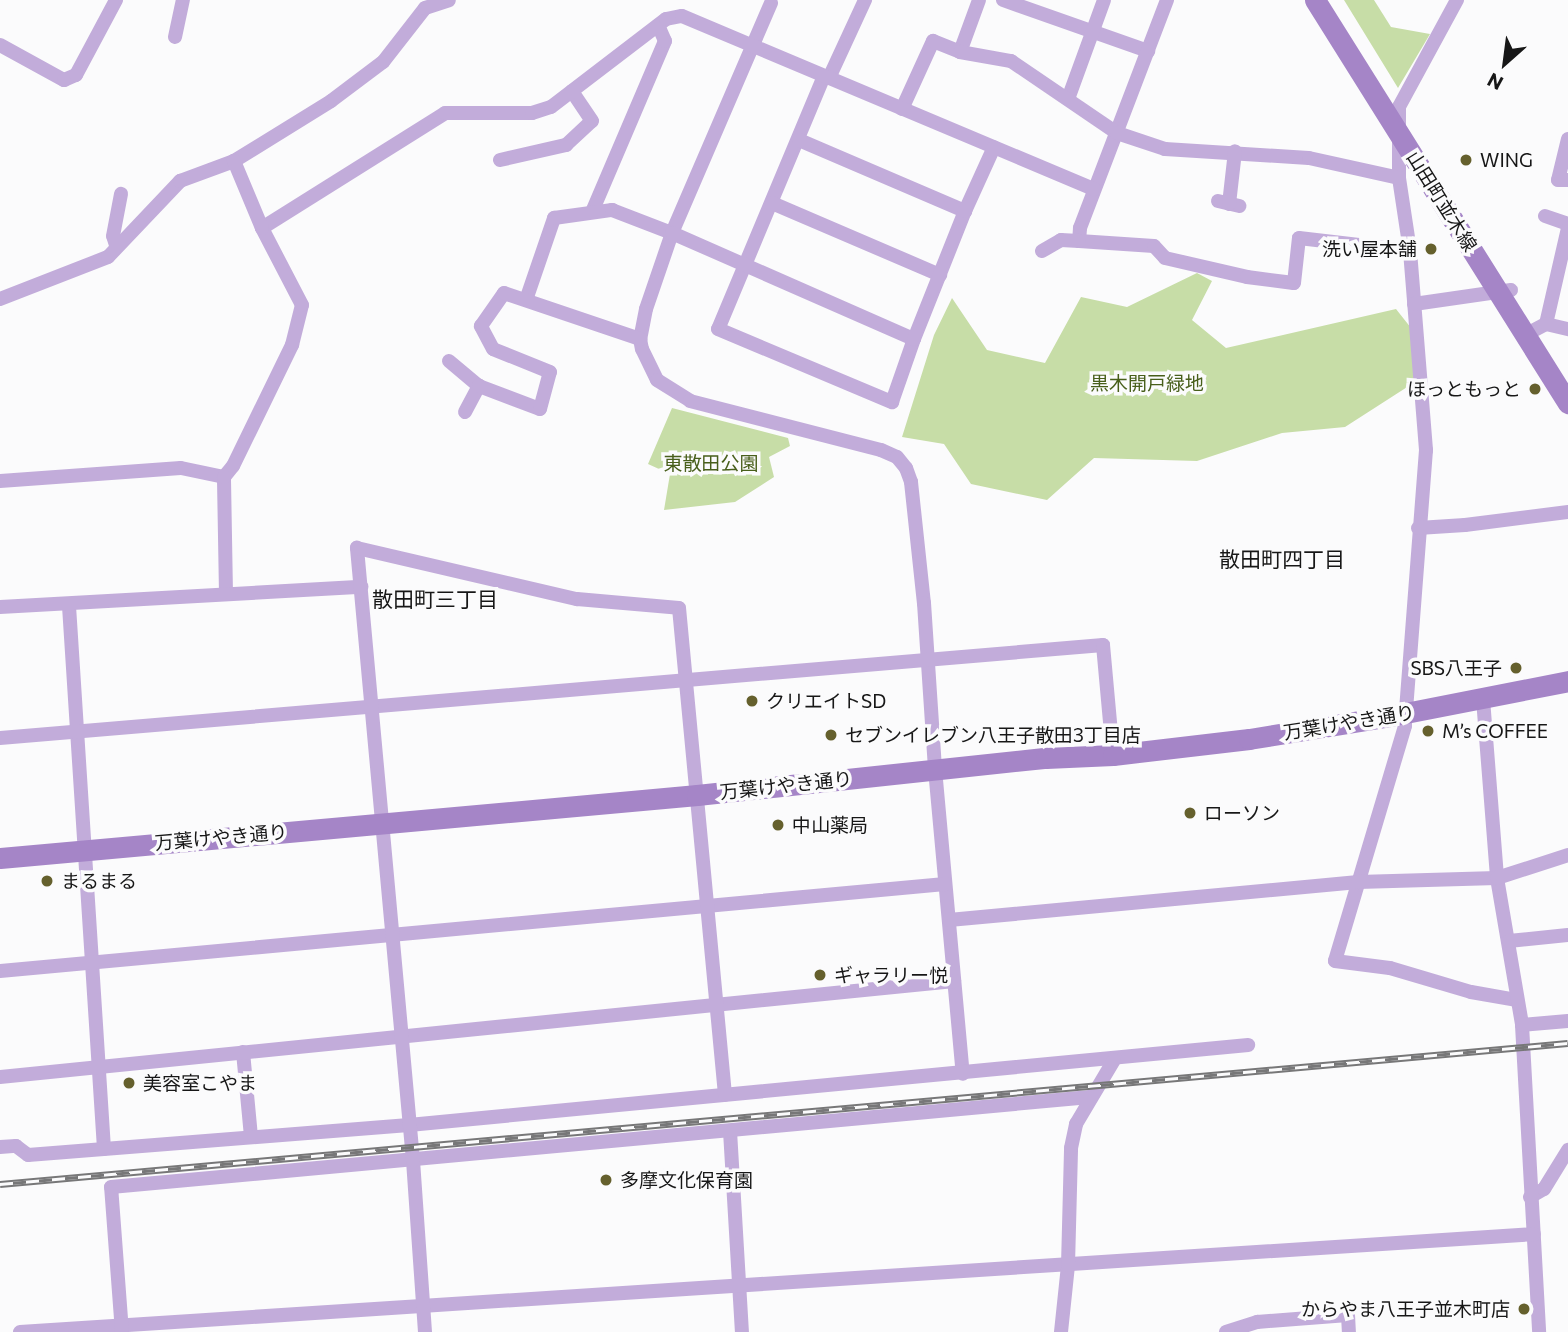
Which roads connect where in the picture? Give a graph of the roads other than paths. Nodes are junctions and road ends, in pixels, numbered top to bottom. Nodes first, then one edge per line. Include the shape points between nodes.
1 (116, 0) edge
2 (183, 0) edge
3 (449, 0) edge
4 (865, 0) edge
5 (979, 0) edge
6 (1003, 0) edge
7 (1104, 0) edge
8 (1167, 0) edge
9 (1315, 0) edge
10 (1330, 0) edge
11 (1457, 0) edge
12 (771, 3) dead end
13 (1039, 6) edge
14 (658, 24) junction
15 (1093, 32) junction
16 (175, 37) dead end
17 (0, 45) edge
18 (752, 46) junction
19 (1148, 51) junction
20 (960, 52) junction
21 (826, 77) junction
22 (572, 91) junction
23 (1068, 99) junction
24 (902, 109) junction
25 (1398, 117) junction
26 (1117, 133) junction
27 (799, 139) junction
28 (1568, 139) edge
29 (995, 147) junction
30 (1234, 151) junction
31 (500, 160) dead end
32 (234, 161) junction
33 (1399, 178) junction
34 (1568, 180) edge
35 (1094, 189) junction
36 (121, 194) dead end
37 (772, 203) junction
38 (1229, 204) dead end
39 (965, 211) junction
40 (592, 212) junction
41 (1545, 216) dead end
42 (1568, 226) edge
43 (262, 228) junction
44 (672, 233) junction
45 (1079, 241) junction
46 (116, 245) junction
47 (1042, 251) dead end
48 (1410, 251) junction
49 (745, 266) junction
50 (940, 275) junction
51 (1506, 292) junction
52 (0, 299) edge
53 (526, 300) junction
54 (1414, 304) junction
55 (1535, 329) junction
56 (1568, 329) edge
57 (640, 339) junction
58 (914, 340) junction
59 (449, 361) dead end
60 (1568, 382) edge
61 (479, 386) junction
62 (1568, 403) edge
63 (465, 412) dead end
64 (224, 477) junction
65 (0, 481) edge
66 (1568, 512) edge
67 (1418, 528) junction
68 (361, 587) junction
69 (226, 594) junction
70 (69, 606) junction
71 (0, 607) edge
72 (928, 660) junction
73 (686, 680) junction
74 (1568, 681) edge
75 (1483, 699) junction
76 (371, 706) junction
77 (1406, 713) junction
78 (76, 731) junction
79 (0, 738) edge
80 (1113, 755) junction
81 (935, 769) junction
82 (697, 795) junction
83 (381, 821) junction
84 (86, 849) junction
85 (1568, 855) edge
86 (0, 858) edge
87 (1497, 878) junction
88 (1358, 882) junction
89 (945, 884) junction
90 (707, 906) junction
91 (949, 920) junction
92 (392, 935) junction
93 (1568, 935) edge
94 (1509, 941) junction
95 (93, 963) junction
96 (0, 971) edge
97 (954, 981) junction
98 (1517, 1000) junction
99 (716, 1005) junction
100 (1568, 1021) edge
101 (1522, 1024) junction
102 (401, 1036) junction
103 (1248, 1045) dead end
104 (243, 1052) junction
105 (1114, 1060) junction
106 (99, 1067) junction
107 (963, 1074) junction
108 (0, 1077) edge
109 (725, 1095) junction
110 (1090, 1097) junction
111 (410, 1125) junction
112 (730, 1131) junction
113 (251, 1136) junction
114 (0, 1147) edge
115 (104, 1149) junction
116 (1568, 1150) edge
117 (413, 1160) junction
118 (1530, 1197) junction
119 (1534, 1234) junction
120 (1068, 1265) junction
121 (739, 1287) junction
122 (423, 1307) junction
123 (122, 1329) edge
124 (20, 1332) edge
125 (425, 1332) edge
126 (742, 1332) edge
127 (1061, 1332) edge
128 (1226, 1332) edge
129 (1349, 1332) edge
130 (1539, 1332) edge

1 - 17 street via 76,75 64,80
2 - 16 street
3 - 32 street via 425,8 383,62
4 - 21 street
5 - 20 street
6 - 13 street
7 - 15 street
8 - 19 street
9 - 25 street, 山田町並木線
10 - 25 street, 山田町並木線
11 - 25 street
12 - 18 street
13 - 15 street
14 - 18 street via 682,16
14 - 22 street
14 - 40 street via 665,41
15 - 19 street
15 - 23 street
18 - 21 street
18 - 44 street
19 - 26 street
20 - 23 street via 1011,61
20 - 24 street via 933,41
21 - 24 street
21 - 27 street
22 - 31 street via 592,121 566,145
22 - 43 street via 551,107 532,113 445,113
23 - 26 street
24 - 29 street
25 - 33 street
25 - 51 street, 山田町並木線
26 - 30 street via 1166,149
26 - 35 street
27 - 37 street
27 - 39 street
28 - 34 street via 1558,180
29 - 35 street
29 - 39 street
30 - 33 street via 1309,158
30 - 38 street
32 - 43 street
32 - 46 street via 180,181
33 - 48 street
35 - 45 street
36 - 46 street via 113,236
37 - 49 street
37 - 50 street
39 - 50 street
40 - 44 street via 612,210
40 - 53 street via 554,218
41 - 42 street
42 - 55 street
43 - 64 street via 302,305 292,345
44 - 49 street
44 - 57 street
45 - 47 street via 1061,240
45 - 48 street via 1154,246 1165,258 1294,283 1299,238
46 - 52 street via 108,257
48 - 54 street
49 - 58 street
49 - 58 street via 718,329 892,402
50 - 58 street
51 - 54 street
51 - 55 street, 山田町並木線
53 - 57 street
53 - 61 street via 504,293 481,326 493,349 550,372 540,409
54 - 67 street via 1426,450
55 - 56 street
55 - 60 street, 山田町並木線
55 - 62 street, 山田町並木線
57 - 72 street via 657,380 690,401 897,457 911,482
59 - 61 street
61 - 63 street
64 - 65 street via 181,468
64 - 69 street
66 - 67 street
67 - 77 street
68 - 69 street
68 - 73 street via 357,548 577,599 680,608
68 - 76 street
69 - 70 street
70 - 71 street
70 - 78 street
72 - 73 street
72 - 80 street via 1102,645
72 - 81 street
73 - 76 street
73 - 82 street
74 - 75 street, 万葉けやき通り
75 - 77 street, 万葉けやき通り
75 - 87 street
76 - 78 street
76 - 83 street
77 - 80 street, 万葉けやき通り
77 - 88 street
78 - 79 street
78 - 84 street
80 - 81 street, 万葉けやき通り
81 - 82 street, 万葉けやき通り
81 - 89 street
82 - 83 street, 万葉けやき通り
82 - 90 street
83 - 84 street, 万葉けやき通り
83 - 92 street
84 - 86 street, 万葉けやき通り
84 - 95 street
85 - 87 street
87 - 88 street
87 - 94 street
88 - 91 street
88 - 98 street via 1335,961 1390,968
89 - 90 street
89 - 91 street
90 - 92 street
90 - 99 street
91 - 97 street
92 - 95 street
92 - 102 street
93 - 94 street
94 - 98 street
95 - 96 street
95 - 106 street
97 - 99 street
97 - 107 street
98 - 101 street
99 - 102 street
99 - 109 street
100 - 101 street
101 - 118 street
102 - 104 street
102 - 111 street
103 - 105 street
104 - 106 street
104 - 113 street
105 - 107 street
105 - 110 street
106 - 108 street
106 - 115 street
107 - 109 street
109 - 111 street
110 - 112 street
110 - 120 street via 1070,1148
111 - 113 street
111 - 117 street
112 - 117 street
112 - 121 street
113 - 115 street
114 - 115 street via 16,1146 29,1155
116 - 118 street via 1544,1189
117 - 122 street
117 - 123 street via 111,1187
118 - 119 street
119 - 120 street
119 - 130 street
120 - 121 street
120 - 127 street
121 - 122 street
121 - 126 street
122 - 123 street
122 - 125 street
123 - 124 street
128 - 129 street via 1257,1322 1348,1315

